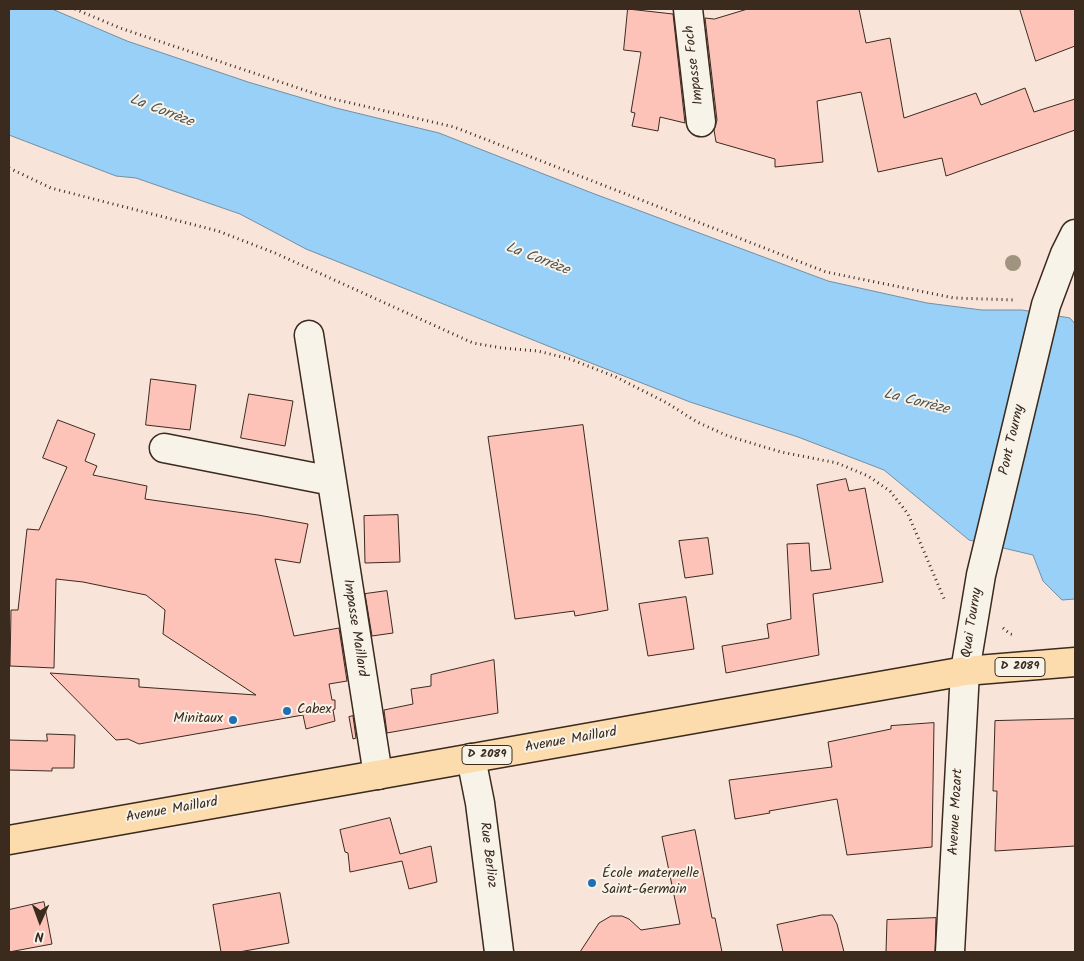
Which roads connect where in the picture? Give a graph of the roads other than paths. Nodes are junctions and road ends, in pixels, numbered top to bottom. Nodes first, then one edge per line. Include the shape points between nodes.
1 (688, 9) edge
2 (702, 122) dead end
3 (1075, 234) edge
4 (309, 335) dead end
5 (164, 448) dead end
6 (332, 481) junction
7 (981, 575) joint
8 (1075, 662) edge
9 (965, 671) junction
10 (470, 758) junction
11 (378, 775) junction
12 (9, 840) edge
13 (499, 952) edge
14 (950, 952) edge

1 - 2 street, Impasse Foch
3 - 7 street, Pont Tourny via 1046,305
4 - 6 street, Impasse Maillard
5 - 6 street
6 - 11 street, Impasse Maillard
7 - 9 street, Quai Tourny
8 - 9 main road, Avenue Maillard / D 2089
9 - 10 main road, Avenue Maillard / D 2089
9 - 14 street, Avenue Mozart
10 - 11 main road, Avenue Maillard / D 2089
10 - 13 street, Rue Berlioz via 480,803
11 - 12 main road, Avenue Maillard / D 2089

